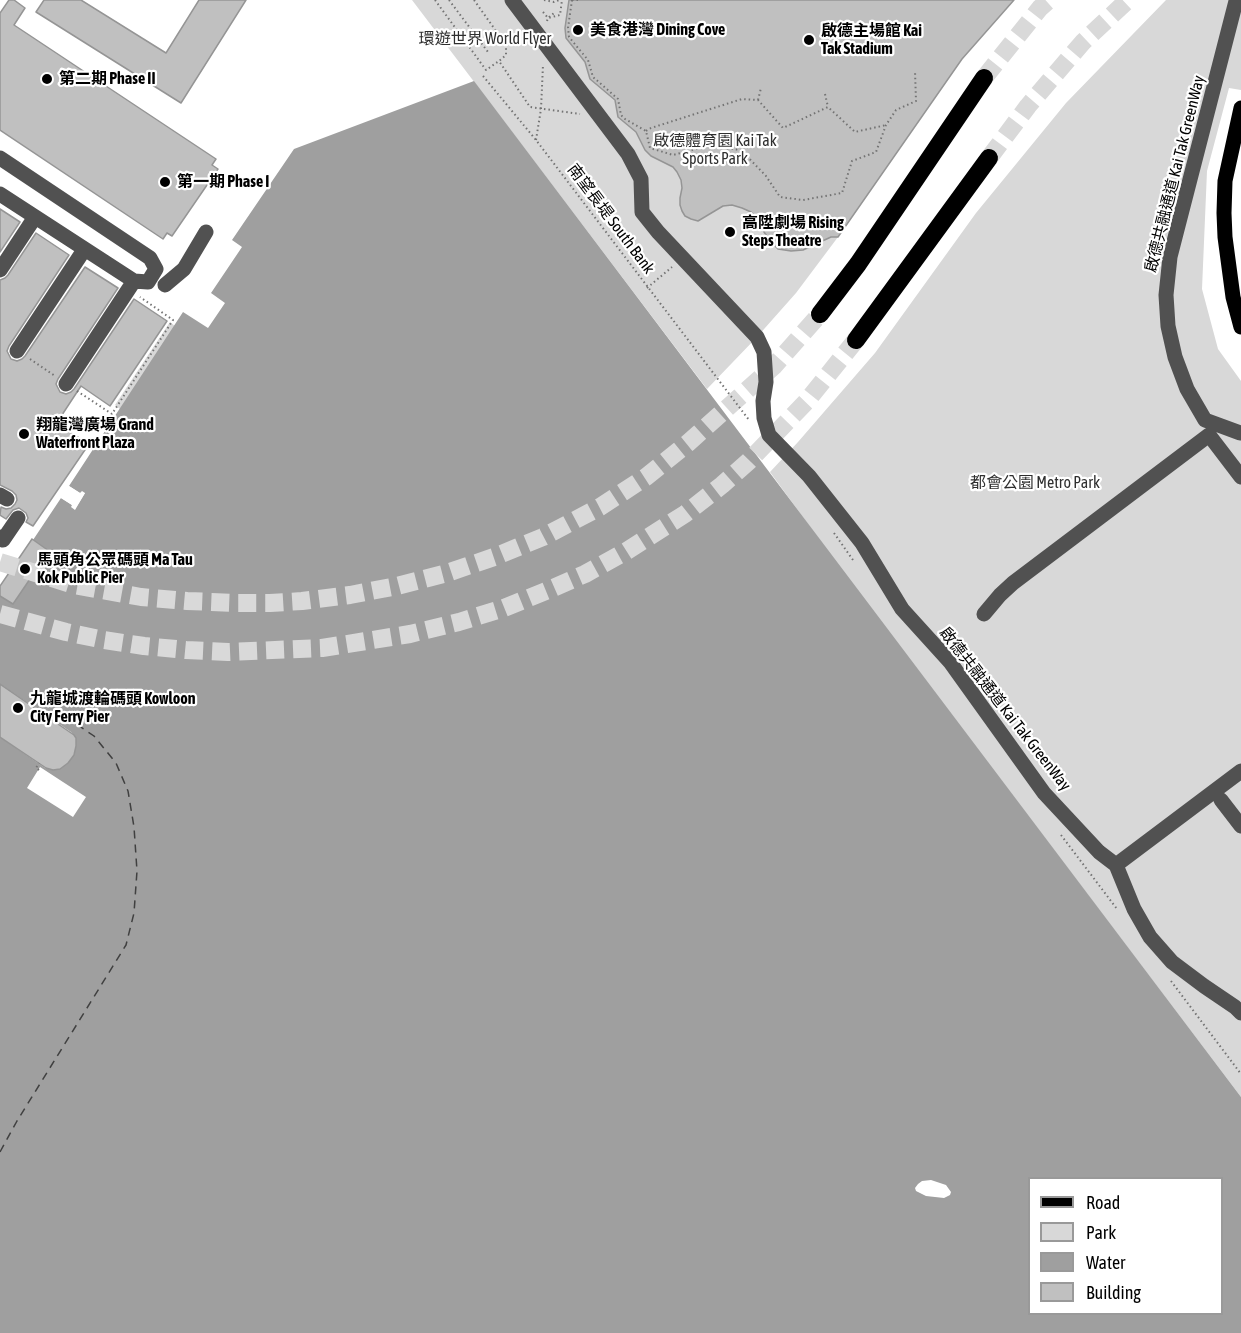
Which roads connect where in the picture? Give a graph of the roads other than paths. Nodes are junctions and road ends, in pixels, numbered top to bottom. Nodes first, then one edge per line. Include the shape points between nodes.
1 (512, 0) edge
2 (1236, 1) edge
3 (984, 78) tunnel mouth
4 (1241, 108) edge
5 (0, 158) edge
6 (989, 158) tunnel mouth
7 (0, 194) edge
8 (35, 217) junction
9 (206, 232) dead end
10 (84, 250) junction
11 (0, 270) edge
12 (134, 281) junction
13 (164, 284) junction
14 (820, 314) tunnel mouth
15 (1241, 327) edge
16 (856, 340) tunnel mouth
17 (17, 351) dead end
18 (66, 384) dead end
19 (1240, 433) edge
20 (1209, 435) junction
21 (1241, 477) edge
22 (18, 518) dead end
23 (0, 537) edge
24 (984, 614) dead end
25 (1241, 771) edge
26 (1221, 800) dead end
27 (1241, 826) edge
28 (1116, 865) junction
29 (1241, 1014) edge

1 - 28 street, 啟德共融通道 Kai Tak GreenWay via 628,154 641,179 642,212 757,337 764,352 764,418 769,435 809,476 862,543 902,609 950,662 1044,793
2 - 19 street, 啟德共融通道 Kai Tak GreenWay via 1170,257 1166,295 1167,326 1187,389 1205,420
3 - 14 highway
4 - 15 main road via 1225,181 1224,213 1233,297
5 - 13 street via 150,258
6 - 16 highway
7 - 8 street
8 - 10 street
8 - 11 street
9 - 13 street via 184,269
10 - 12 street
10 - 17 street
12 - 13 street
12 - 18 street
19 - 20 street
20 - 21 street
20 - 24 street via 1013,583
22 - 23 street via 3,540
25 - 28 street
26 - 27 street
28 - 29 street, 啟德共融通道 Kai Tak GreenWay via 1150,937 1172,962

